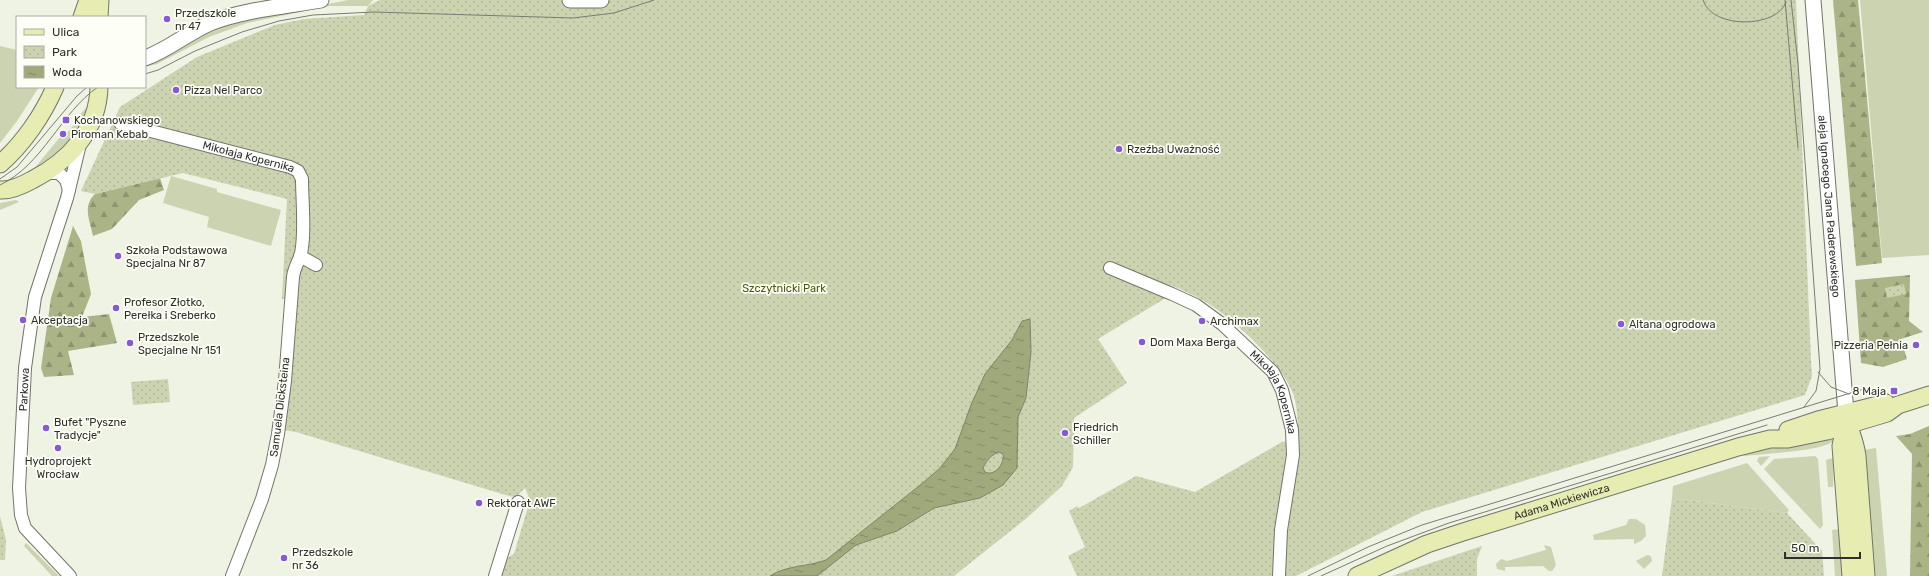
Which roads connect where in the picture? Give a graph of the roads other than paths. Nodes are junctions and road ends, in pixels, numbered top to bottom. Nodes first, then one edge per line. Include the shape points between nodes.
1 (321, 0) edge
2 (570, 0) edge
3 (601, 0) edge
4 (1813, 0) edge
5 (89, 8) edge
6 (99, 16) edge
7 (146, 58) edge
8 (54, 88) edge
9 (99, 88) edge
10 (120, 123) dead end
11 (81, 141) junction
12 (0, 164) edge
13 (44, 173) junction
14 (0, 190) edge
15 (69, 190) junction
16 (300, 256) junction
17 (316, 265) dead end
18 (1110, 268) dead end
19 (1929, 395) edge
20 (1847, 419) junction
21 (518, 502) dead end
22 (70, 576) edge
23 (232, 576) edge
24 (495, 576) edge
25 (1279, 576) edge
26 (1356, 576) edge
27 (1851, 576) edge
28 (1866, 576) edge

1 - 7 street via 221,20 202,27
2 - 3 street
4 - 20 street, aleja Ignacego Jana Paderewskiego
5 - 6 main road
8 - 12 main road via 24,139
9 - 11 main road via 92,122
10 - 16 street, Mikołaja Kopernika via 298,171 302,179
11 - 13 main road
11 - 15 street, Parkowa
13 - 14 main road via 20,185
13 - 15 street via 59,173 66,180
15 - 22 street, Parkowa via 35,297 29,330 19,488 21,515 26,528
16 - 17 street
16 - 23 street, Samuela Dicksteina via 293,277 285,381 272,465 262,499
18 - 25 street, Mikołaja Kopernika via 1196,305 1222,324 1273,372 1282,390 1292,430 1293,455 1281,530
19 - 20 main road, Adama Mickiewicza via 1898,405 1887,413
20 - 26 main road, Adama Mickiewicza via 1788,439 1770,439 1738,447 1444,538
20 - 27 main road via 1841,446
20 - 28 main road via 1857,456
21 - 24 street

